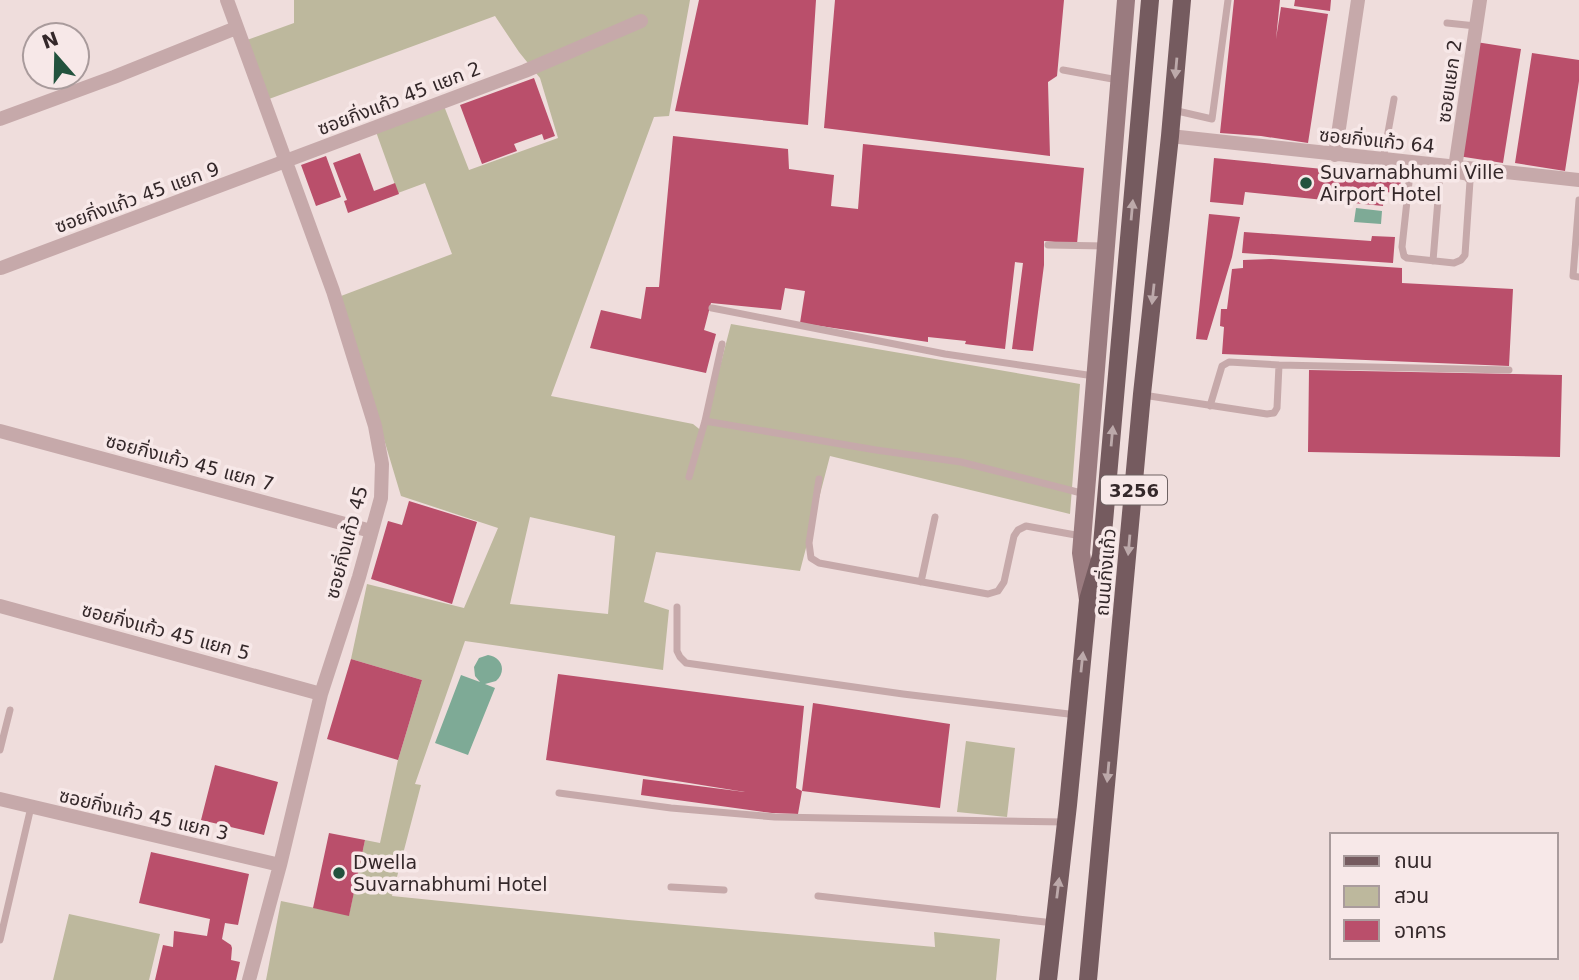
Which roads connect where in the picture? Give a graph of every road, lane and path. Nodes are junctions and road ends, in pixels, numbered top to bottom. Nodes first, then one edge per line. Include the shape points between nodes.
1 (227, 0) edge
2 (1126, 0) edge
3 (1150, 0) edge
4 (1182, 0) edge
5 (1228, 0) edge
6 (1358, 0) edge
7 (1480, 0) edge
8 (640, 21) dead end
9 (1447, 23) dead end
10 (1476, 26) junction
11 (236, 28) junction
12 (1063, 70) dead end
13 (1119, 80) junction
14 (1394, 99) dead end
15 (1172, 110) junction
16 (0, 119) edge
17 (1170, 136) junction
18 (1335, 155) junction
19 (1383, 160) junction
20 (287, 162) junction
21 (1455, 167) junction
22 (1410, 168) junction
23 (1440, 175) junction
24 (1579, 180) edge
25 (1579, 200) edge
26 (1048, 245) dead end
27 (1107, 246) junction
28 (1433, 261) junction
29 (1, 268) edge
30 (1579, 277) edge
31 (712, 308) dead end
32 (722, 344) dead end
33 (1279, 365) junction
34 (1509, 370) dead end
35 (1095, 376) junction
36 (1142, 394) junction
37 (1210, 406) junction
38 (705, 421) junction
39 (0, 431) edge
40 (690, 477) dead end
41 (819, 479) dead end
42 (1085, 495) junction
43 (935, 517) dead end
44 (370, 531) junction
45 (1082, 537) junction
46 (921, 582) junction
47 (1088, 600) junction
48 (0, 606) edge
49 (677, 607) dead end
50 (321, 694) junction
51 (10, 710) dead end
52 (1077, 715) junction
53 (0, 750) edge
54 (559, 793) dead end
55 (0, 799) edge
56 (31, 807) junction
57 (1066, 822) junction
58 (280, 865) junction
59 (671, 887) dead end
60 (724, 890) dead end
61 (818, 896) dead end
62 (1054, 923) junction
63 (0, 940) edge
64 (249, 980) edge
65 (1048, 980) edge
66 (1088, 980) edge

1 - 11 street, ซอยกิ่งแก้ว 45
2 - 13 main road, ถนนกิ่งแก้ว / 3256
47 -> 3 main road, ถนนกิ่งแก้ว / 3256 via 1101,555
4 -> 15 main road, ถนนกิ่งแก้ว / 3256
5 - 15 lane via 1212,119
6 - 18 street
7 - 10 street, ซอยแยก 2
8 - 20 street, ซอยกิ่งแก้ว 45 แยก 2 via 525,71
9 - 10 lane
10 - 21 street, ซอยแยก 2
11 - 16 street
11 - 20 street, ซอยกิ่งแก้ว 45
12 - 13 lane
13 - 27 main road, ถนนกิ่งแก้ว / 3256
14 - 19 lane
15 - 17 main road, ถนนกิ่งแก้ว / 3256
17 - 18 street, ซอยกิ่งแก้ว 64
17 -> 36 main road, ถนนกิ่งแก้ว / 3256
18 - 19 street, ซอยกิ่งแก้ว 64
19 - 22 street, ซอยกิ่งแก้ว 64
20 - 29 street, ซอยกิ่งแก้ว 45 แยก 9
20 - 44 street, ซอยกิ่งแก้ว 45 via 375,426 383,464 381,498
21 - 22 street, ซอยกิ่งแก้ว 64
21 - 24 street, ซอยกิ่งแก้ว 64
22 - 23 lane
22 - 28 lane via 1404,256
23 - 28 lane
23 - 28 lane via 1466,177 1471,186 1465,255 1454,262
25 - 30 lane via 1573,276
26 - 27 lane
27 - 35 main road, ถนนกิ่งแก้ว / 3256
31 - 35 lane via 945,355
32 - 38 lane
33 - 34 lane
33 - 37 lane via 1224,363
33 - 37 lane via 1278,408 1273,413
35 - 42 main road, ถนนกิ่งแก้ว / 3256
36 - 37 lane
36 -> 66 main road, ถนนกิ่งแก้ว / 3256
38 - 40 lane
38 - 42 lane via 961,462
39 - 44 street, ซอยกิ่งแก้ว 45 แยก 7
41 - 46 lane via 809,543 811,558
42 - 45 main road, ถนนกิ่งแก้ว / 3256
43 - 46 lane
44 - 50 street, ซอยกิ่งแก้ว 45
45 - 46 lane via 1026,526 1018,530 998,592
45 - 47 main road, ถนนกิ่งแก้ว / 3256
52 -> 47 main road, ถนนกิ่งแก้ว / 3256
48 - 50 street, ซอยกิ่งแก้ว 45 แยก 5
49 - 52 lane via 677,651 686,663
50 - 58 street, ซอยกิ่งแก้ว 45
51 - 53 lane
52 - 57 main road, ถนนกิ่งแก้ว / 3256
54 - 57 lane via 775,817
55 - 56 street, ซอยกิ่งแก้ว 45 แยก 3
56 - 58 street, ซอยกิ่งแก้ว 45 แยก 3
56 - 63 lane
62 -> 57 main road, ถนนกิ่งแก้ว / 3256
58 - 64 street, ซอยกิ่งแก้ว 45
59 - 60 lane
61 - 62 lane
62 - 65 main road, ถนนกิ่งแก้ว / 3256

